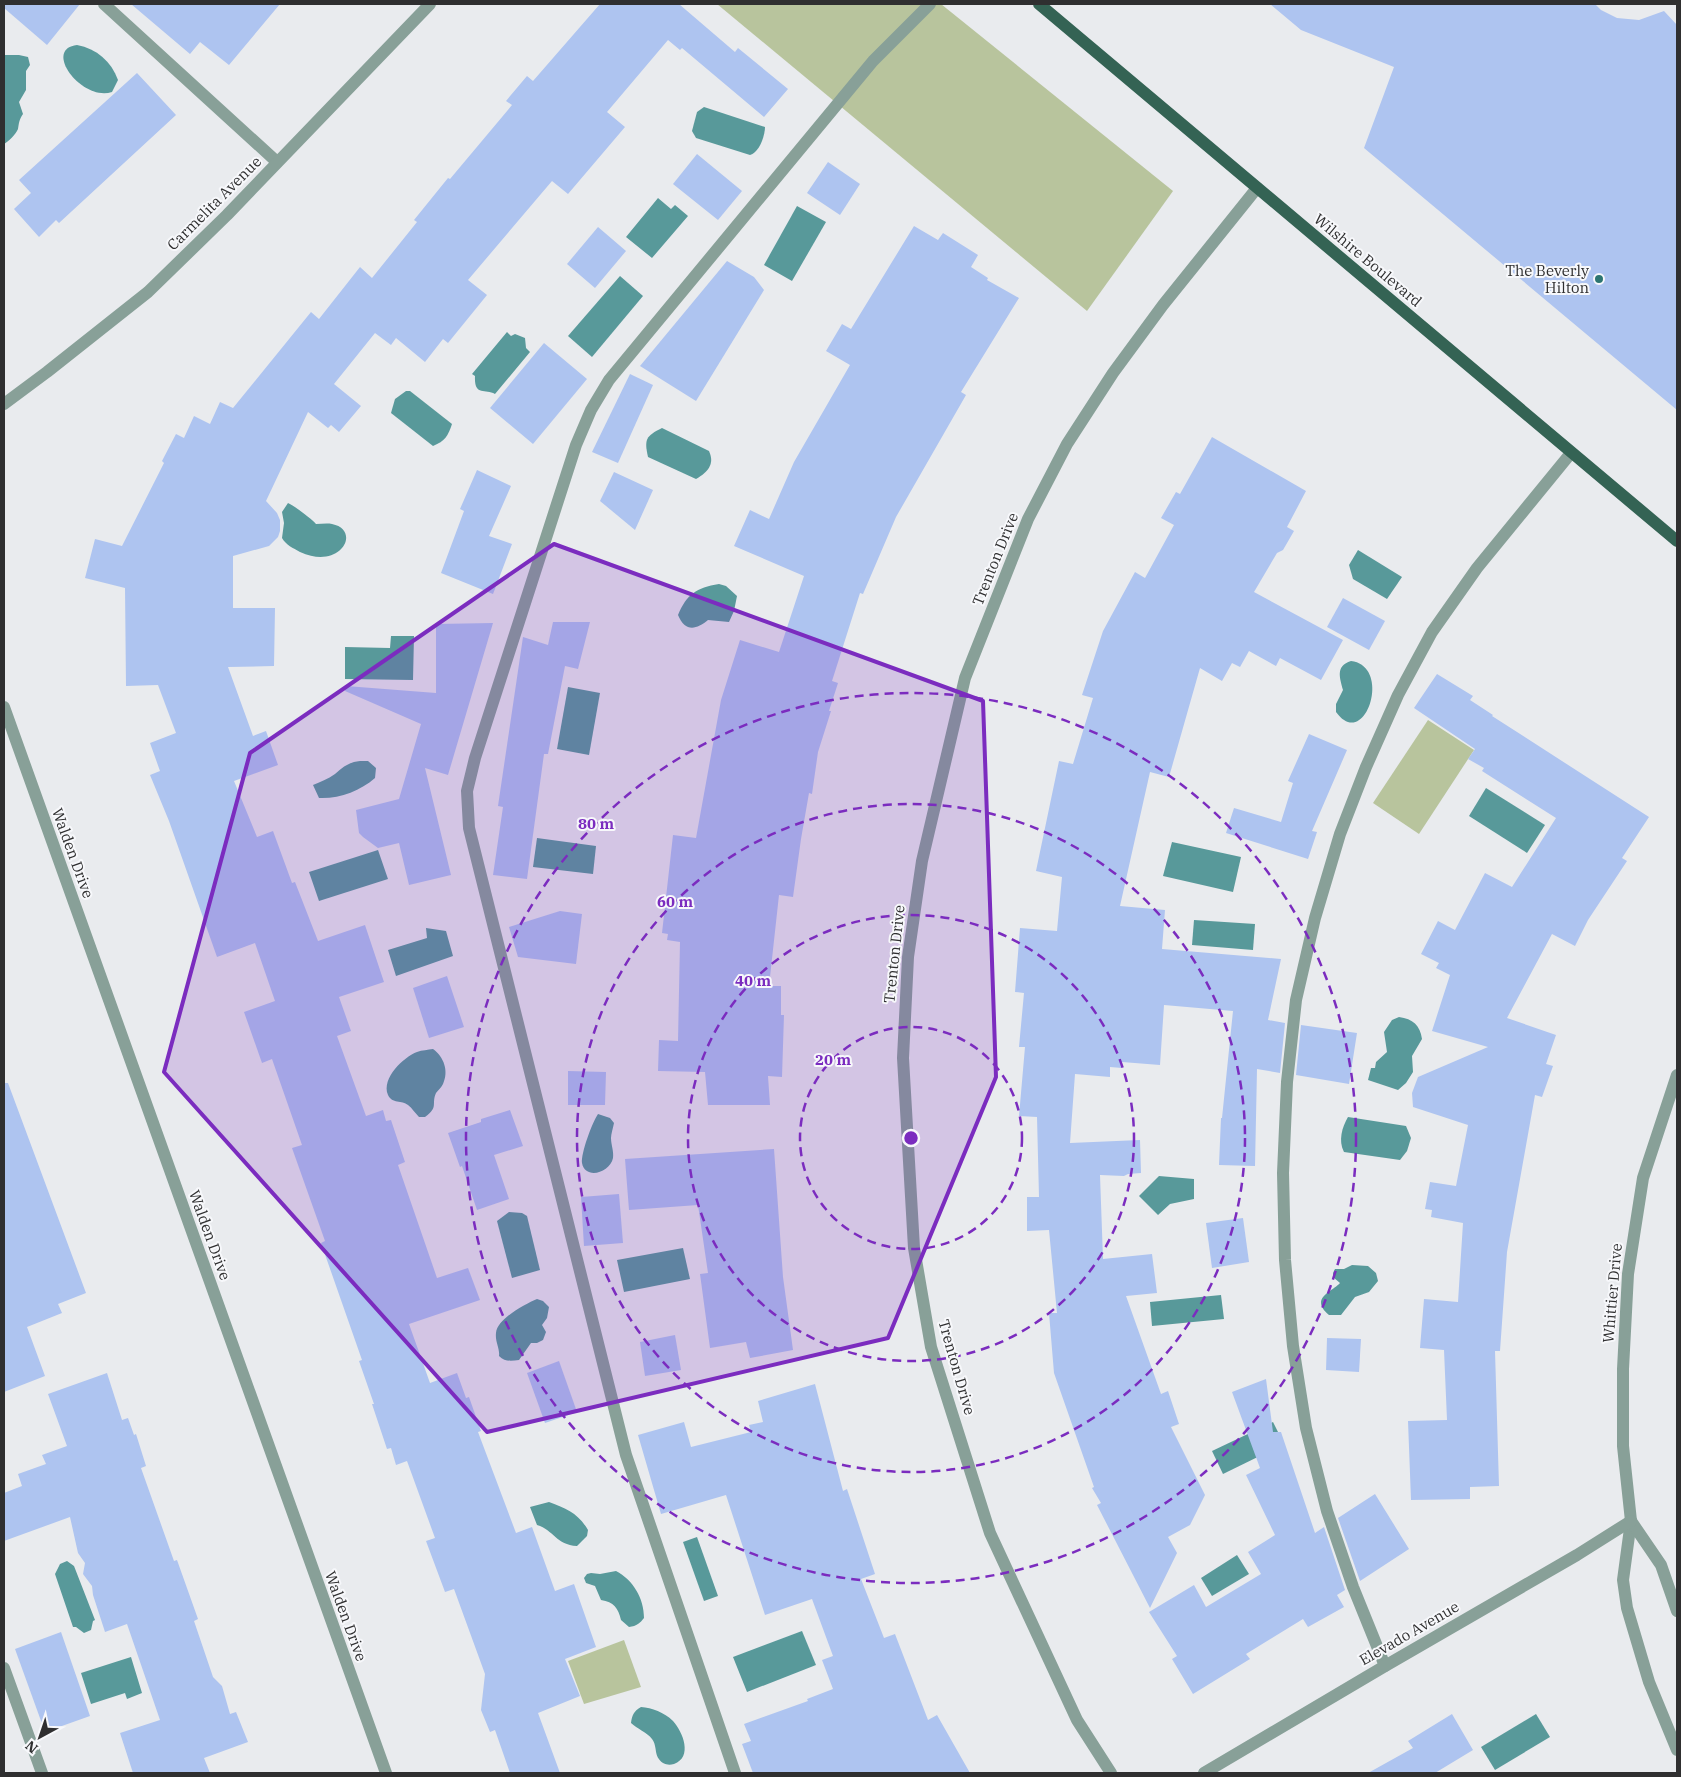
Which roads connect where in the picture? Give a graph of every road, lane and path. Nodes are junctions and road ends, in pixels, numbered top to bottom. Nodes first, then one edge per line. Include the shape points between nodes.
1 (104, 4) edge
2 (430, 4) edge
3 (930, 4) edge
4 (1039, 4) edge
5 (277, 162) junction
6 (1258, 188) junction
7 (4, 404) edge
8 (1572, 453) junction
9 (1677, 541) edge
10 (4, 707) edge
11 (1677, 1075) edge
12 (1631, 1521) junction
13 (1677, 1611) edge
14 (1385, 1666) junction
15 (4, 1668) edge
16 (1677, 1750) edge
17 (42, 1773) edge
18 (386, 1773) edge
19 (735, 1773) edge
20 (1111, 1773) edge
21 (1204, 1773) edge

1 - 5 street
2 - 5 street, Carmelita Avenue
3 - 19 street via 873,61 609,380 591,410 576,445 467,791 469,828 626,1455
4 - 6 main road, Wilshire Boulevard
5 - 7 street, Carmelita Avenue via 148,292
6 - 8 main road, Wilshire Boulevard
6 - 20 street, Trenton Drive via 1163,305 1113,373 1067,444 1028,519 965,678 922,861 908,957 903,1058 914,1248 931,1347 990,1533 1077,1720
8 - 9 main road, Wilshire Boulevard
8 - 14 street via 1477,568 1432,632 1398,695 1340,834 1314,918 1296,1000 1287,1082 1283,1173 1285,1260 1293,1346 1306,1428 1327,1511
10 - 18 street, Walden Drive
11 - 12 street, Whittier Drive via 1643,1178 1628,1274 1623,1408
12 - 13 street, Whittier Drive via 1660,1566
12 - 14 street, Elevado Avenue
12 - 16 street, Whittier Drive via 1623,1580 1627,1608 1649,1682
14 - 21 street, Elevado Avenue
15 - 17 street

